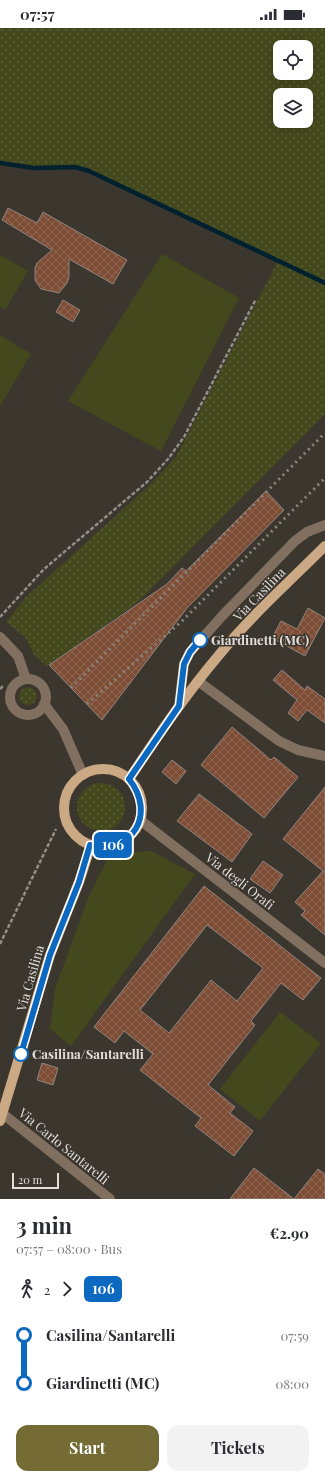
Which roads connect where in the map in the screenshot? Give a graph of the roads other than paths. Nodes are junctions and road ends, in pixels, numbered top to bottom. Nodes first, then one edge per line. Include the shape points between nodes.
1 (325, 525) edge
2 (325, 546) edge
3 (0, 637) edge
4 (26, 679) junction
5 (198, 681) junction
6 (44, 704) junction
7 (179, 706) junction
8 (325, 756) edge
9 (83, 774) junction
10 (129, 779) junction
11 (140, 820) junction
12 (90, 845) junction
13 (325, 963) edge
14 (1, 1117) edge
15 (110, 1199) edge

1 - 7 street via 307,532 295,542 190,652 184,664
2 - 5 main road, Via Casilina via 247,623
3 - 4 street via 18,656
4 - 6 street via 36,680 44,688
4 - 6 street via 15,684 11,692 11,702 15,709 24,714 31,714 39,711
5 - 7 main road, Via Casilina
5 - 8 street via 279,742 298,750
6 - 9 street via 63,729
7 - 10 main road, Via Casilina
9 - 10 main road via 108,769
9 - 12 main road via 68,792 65,814 73,833
10 - 11 main road via 141,798
11 - 12 main road via 134,831 119,843 107,846
11 - 13 street, Via degli Orafi
12 - 14 main road, Via Casilina via 79,882 50,955
14 - 15 street, Via Carlo Santarelli

